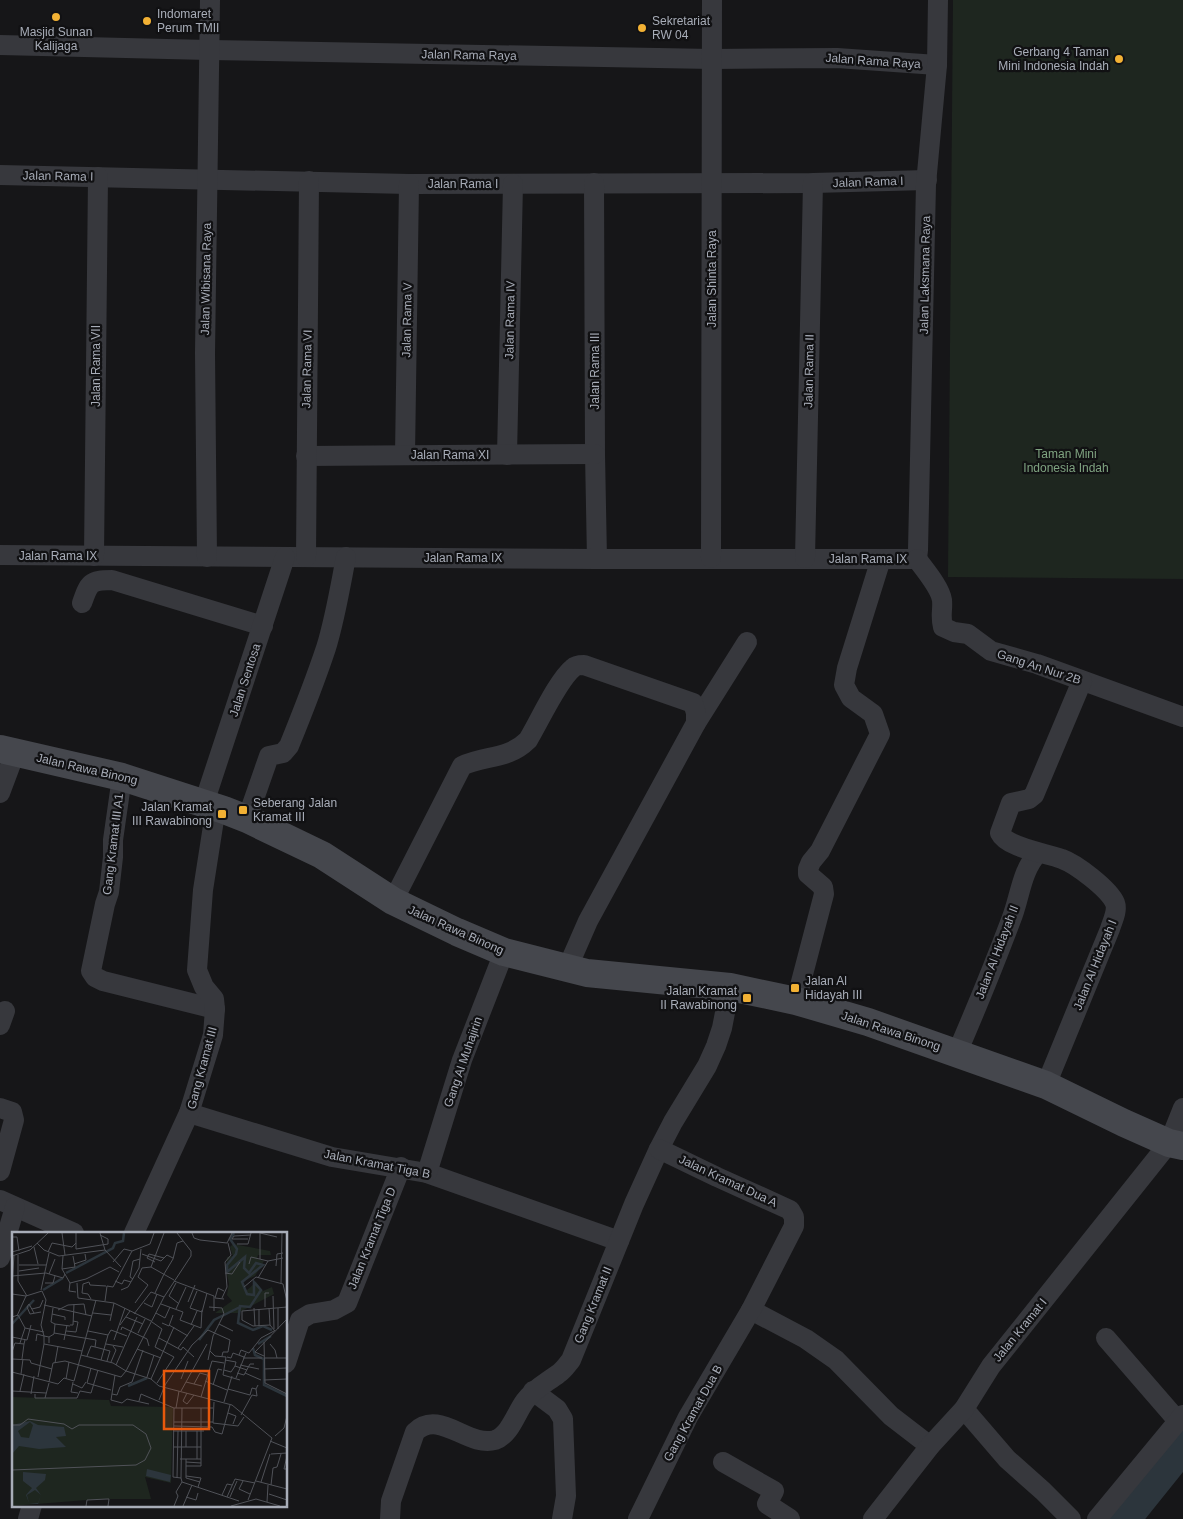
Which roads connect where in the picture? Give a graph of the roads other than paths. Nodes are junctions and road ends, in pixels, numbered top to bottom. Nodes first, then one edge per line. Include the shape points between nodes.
1 (210, 0) edge
2 (712, 0) edge
3 (938, 0) edge
4 (0, 45) edge
5 (209, 50) junction
6 (712, 59) junction
7 (937, 66) junction
8 (0, 175) edge
9 (98, 177) junction
10 (208, 179) junction
11 (927, 180) junction
12 (309, 181) junction
13 (594, 183) junction
14 (814, 183) junction
15 (409, 184) junction
16 (513, 184) junction
17 (712, 184) junction
18 (595, 454) junction
19 (405, 455) junction
20 (306, 456) junction
21 (507, 456) junction
22 (918, 554) junction
23 (0, 556) edge
24 (94, 556) junction
25 (207, 557) junction
26 (285, 557) junction
27 (306, 557) junction
28 (346, 558) junction
29 (711, 558) junction
30 (805, 558) junction
31 (881, 559) junction
32 (598, 560) junction
33 (82, 603) dead end
34 (263, 626) junction
35 (747, 642) dead end
36 (1082, 681) junction
37 (1183, 717) edge
38 (696, 723) junction
39 (8, 751) edge
40 (122, 776) junction
41 (0, 793) edge
42 (210, 805) junction
43 (247, 819) junction
44 (1038, 853) junction
45 (392, 901) junction
46 (504, 952) junction
47 (567, 969) junction
48 (730, 987) junction
49 (796, 1001) junction
50 (215, 1009) junction
51 (957, 1053) junction
52 (1046, 1084) junction
53 (0, 1108) edge
54 (1183, 1108) edge
55 (189, 1113) junction
56 (1176, 1144) edge
57 (659, 1149) junction
58 (400, 1167) junction
59 (0, 1170) edge
60 (427, 1172) junction
61 (7, 1203) edge
62 (72, 1232) edge
63 (134, 1232) edge
64 (619, 1241) junction
65 (0, 1258) edge
66 (751, 1310) junction
67 (1106, 1338) dead end
68 (288, 1357) edge
69 (533, 1391) junction
70 (964, 1409) junction
71 (1180, 1418) edge
72 (930, 1446) junction
73 (723, 1462) dead end
74 (32, 1506) edge
75 (28, 1519) edge
76 (390, 1519) edge
77 (562, 1519) edge
78 (638, 1519) edge
79 (790, 1519) edge
80 (873, 1519) edge
81 (1071, 1519) edge
82 (1097, 1519) edge

1 - 5 street, Jalan Wibisana Raya
2 - 6 street, Jalan Shinta Raya
3 - 7 street, Jalan Laksmana Raya
4 - 5 street, Jalan Rama Raya
5 - 6 street, Jalan Rama Raya
5 - 10 street, Jalan Wibisana Raya
6 - 7 street, Jalan Rama Raya via 837,58
6 - 17 street, Jalan Shinta Raya
7 - 11 street, Jalan Laksmana Raya
8 - 9 street, Jalan Rama I
9 - 10 street, Jalan Rama I
9 - 24 street, Jalan Rama VII
10 - 12 street, Jalan Rama I
10 - 25 street, Jalan Wibisana Raya via 205,354
11 - 14 street, Jalan Rama I
11 - 22 street, Jalan Laksmana Raya
12 - 15 street, Jalan Rama I
12 - 20 street, Jalan Rama VI
13 - 16 street, Jalan Rama I
13 - 17 street, Jalan Rama I
13 - 18 street, Jalan Rama III
14 - 17 street, Jalan Rama I
14 - 30 street, Jalan Rama II
15 - 16 street, Jalan Rama I
15 - 19 street, Jalan Rama V
16 - 21 street, Jalan Rama IV
17 - 29 street, Jalan Shinta Raya
18 - 21 street, Jalan Rama XI
18 - 32 street, Jalan Rama III
19 - 20 street, Jalan Rama XI
19 - 21 street, Jalan Rama XI
20 - 27 street, Jalan Rama VI
22 - 31 street, Jalan Rama IX
22 - 36 street, Gang An Nur 2B via 940,591 943,627 968,634 991,652 1037,664
23 - 24 street, Jalan Rama IX
24 - 25 street, Jalan Rama IX
25 - 26 street, Jalan Rama IX
26 - 27 street, Jalan Rama IX
26 - 34 street, Jalan Sentosa
27 - 28 street, Jalan Rama IX
28 - 32 street, Jalan Rama IX
28 - 43 street via 334,620 312,687 289,746 282,753 269,756
29 - 30 street, Jalan Rama IX
29 - 32 street, Jalan Rama IX
30 - 31 street, Jalan Rama IX
31 - 49 street via 844,685 851,698 873,714 880,734 808,869 808,874 823,887 824,894
33 - 34 street via 88,584 96,580 112,580
34 - 42 street, Jalan Sentosa
35 - 38 street
36 - 37 street, Gang An Nur 2B
36 - 44 street via 1034,795 1011,803 1000,833 1004,839
38 - 45 street via 693,703 577,665 562,681 523,746 514,752 462,766
38 - 47 street via 588,921
39 - 40 main road, Jalan Rawa Binong
39 - 41 street
40 - 42 main road, Jalan Rawa Binong
40 - 50 street, Gang Kramat III A1 via 109,892 91,971 103,981
42 - 43 main road, Jalan Rawa Binong
42 - 50 street, Gang Kramat III via 197,970 204,987 214,999
43 - 45 main road, Jalan Rawa Binong via 322,855
44 - 51 street, Jalan Al Hidayah II via 1030,861 1012,918
44 - 52 street, Jalan Al Hidayah I via 1063,859 1089,876 1115,904 1115,914
45 - 46 main road, Jalan Rawa Binong
46 - 47 main road, Jalan Rawa Binong
46 - 60 street, Gang Al Muhajirin via 462,1060
47 - 48 main road, Jalan Rawa Binong via 607,976
48 - 49 main road, Jalan Rawa Binong
48 - 57 street, Gang Kramat II via 716,1046
49 - 51 main road, Jalan Rawa Binong
50 - 55 street, Gang Kramat III via 213,1035
51 - 52 main road, Jalan Rawa Binong
52 - 56 main road, Jalan Rawa Binong via 1124,1123
53 - 59 street via 12,1112 14,1120
54 - 56 street, Jalan Kramat I
55 - 58 street, Jalan Kramat Tiga B via 332,1157
55 - 63 street, Gang Kramat III
56 - 70 street, Jalan Kramat I via 991,1366
57 - 64 street, Gang Kramat II
57 - 66 street, Jalan Kramat Dua A via 790,1210 794,1217 794,1226
58 - 60 street, Jalan Kramat Tiga B
58 - 68 street, Jalan Kramat Tiga D via 347,1303 300,1320
60 - 64 street, Jalan Kramat Tiga B
61 - 62 street
61 - 65 street
64 - 69 street, Gang Kramat II via 571,1360
66 - 72 street via 806,1339 836,1360 891,1416
66 - 78 street, Gang Kramat Dua B via 688,1417
67 - 71 street
69 - 76 street, Gang Kramat II via 506,1433 495,1440 480,1440 440,1425 420,1426 391,1501
69 - 77 street via 557,1409 563,1419 566,1496
70 - 72 street, Jalan Kramat I
70 - 81 street via 1007,1459
71 - 82 street
72 - 80 street, Jalan Kramat I
73 - 79 street via 774,1491 767,1504
74 - 75 street

